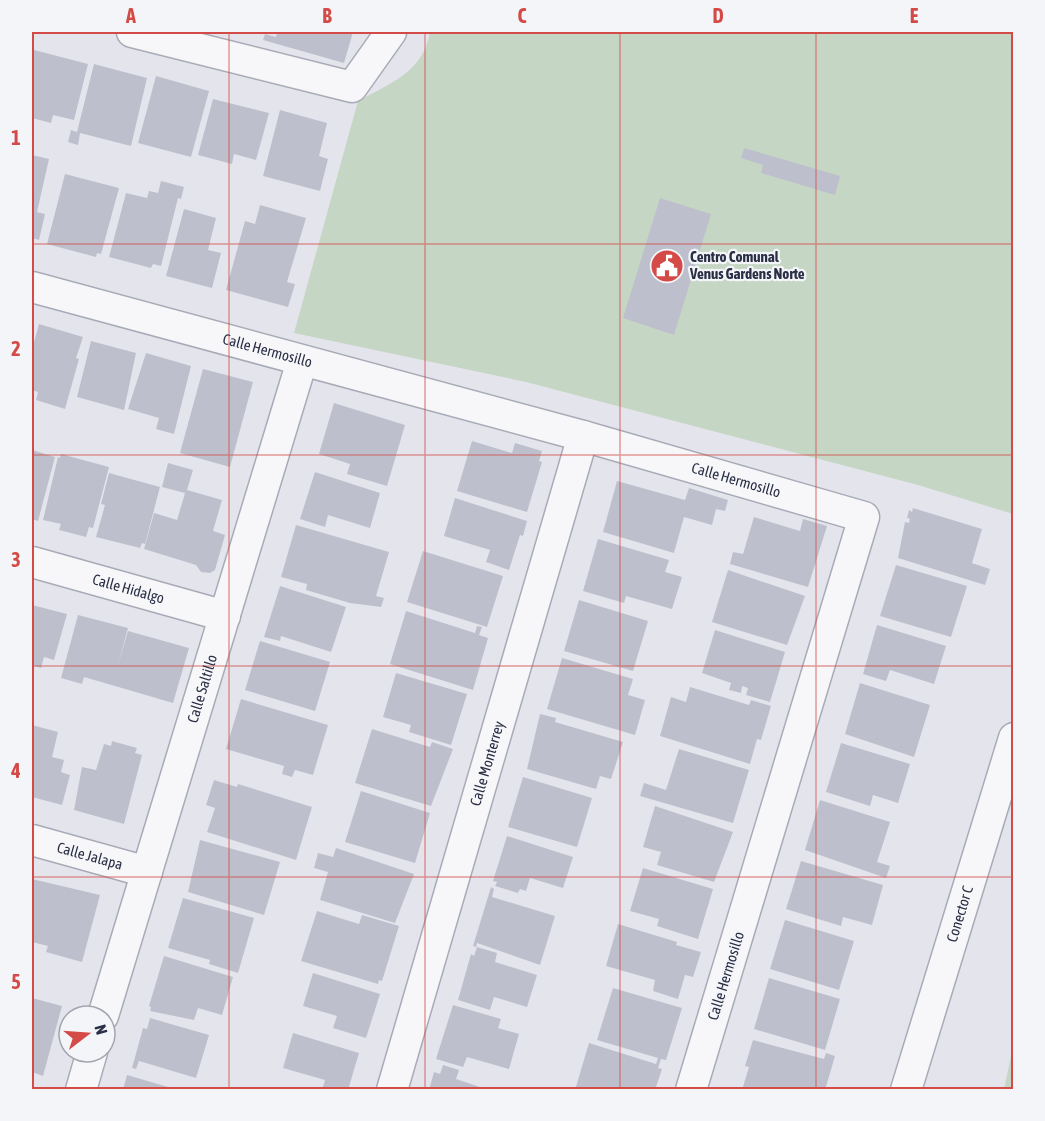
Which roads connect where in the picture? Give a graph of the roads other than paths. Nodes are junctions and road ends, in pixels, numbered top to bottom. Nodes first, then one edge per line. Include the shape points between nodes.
1 (132, 32) edge
2 (391, 32) edge
3 (32, 287) edge
4 (303, 361) junction
5 (583, 436) junction
6 (32, 562) edge
7 (225, 616) junction
8 (1014, 738) edge
9 (32, 840) edge
10 (147, 872) junction
11 (107, 1004) edge
12 (88, 1064) edge
13 (81, 1089) edge
14 (392, 1089) edge
15 (692, 1089) edge
16 (906, 1089) edge

1 - 2 street via 352,87
3 - 4 street, Calle Hermosillo
4 - 5 street, Calle Hermosillo
4 - 7 street, Calle Saltillo
5 - 14 street, Calle Monterrey
5 - 15 street, Calle Hermosillo via 864,517
6 - 7 street, Calle Hidalgo
7 - 10 street, Calle Saltillo
8 - 16 street, Conector C
9 - 10 street, Calle Jalapa
10 - 11 street, Calle Saltillo
12 - 13 street

